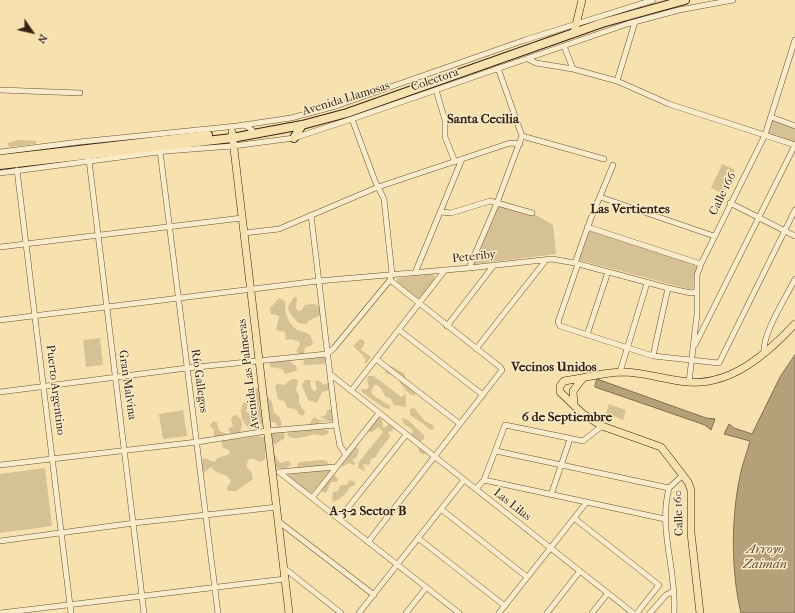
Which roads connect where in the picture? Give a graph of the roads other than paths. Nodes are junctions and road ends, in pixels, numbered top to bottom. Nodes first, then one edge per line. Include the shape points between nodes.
1 (582, 0) edge
2 (652, 0) edge
3 (664, 0) edge
4 (685, 0) edge
5 (733, 0) edge
6 (635, 22) junction
7 (575, 28) junction
8 (795, 40) edge
9 (564, 46) junction
10 (500, 56) junction
11 (793, 56) edge
12 (528, 59) junction
13 (498, 68) junction
14 (573, 68) junction
15 (617, 81) junction
16 (0, 90) edge
17 (436, 90) junction
18 (80, 93) dead end
19 (380, 93) junction
20 (771, 117) junction
21 (352, 119) junction
22 (244, 125) junction
23 (302, 125) junction
24 (795, 126) edge
25 (252, 130) junction
26 (232, 136) junction
27 (522, 136) junction
28 (765, 136) junction
29 (217, 137) junction
30 (294, 138) junction
31 (520, 144) junction
32 (795, 145) edge
33 (160, 151) junction
34 (0, 152) edge
35 (0, 159) edge
36 (462, 159) junction
37 (89, 160) junction
38 (604, 160) dead end
39 (455, 162) junction
40 (0, 165) edge
41 (613, 165) dead end
42 (18, 170) junction
43 (0, 173) edge
44 (378, 188) junction
45 (600, 197) junction
46 (497, 203) junction
47 (730, 203) junction
48 (795, 210) edge
49 (442, 212) junction
50 (532, 212) dead end
51 (311, 215) junction
52 (242, 218) junction
53 (758, 218) junction
54 (169, 226) junction
55 (587, 227) junction
56 (785, 231) junction
57 (244, 233) junction
58 (98, 235) junction
59 (714, 236) junction
60 (795, 236) edge
61 (26, 244) junction
62 (0, 247) edge
63 (546, 260) junction
64 (577, 263) junction
65 (701, 264) junction
66 (494, 265) junction
67 (470, 268) junction
68 (445, 270) junction
69 (608, 272) junction
70 (416, 273) junction
71 (392, 274) junction
72 (795, 279) edge
73 (390, 280) junction
74 (318, 281) junction
75 (647, 283) junction
76 (668, 288) junction
77 (250, 290) junction
78 (696, 292) junction
79 (177, 298) junction
80 (419, 304) junction
81 (106, 307) junction
82 (35, 316) junction
83 (0, 320) edge
84 (795, 324) edge
85 (447, 326) junction
86 (399, 330) junction
87 (587, 335) junction
88 (628, 348) junction
89 (476, 349) junction
90 (693, 349) junction
91 (327, 354) junction
92 (764, 354) junction
93 (653, 356) junction
94 (376, 359) junction
95 (259, 361) junction
96 (691, 361) junction
97 (187, 368) junction
98 (620, 372) junction
99 (330, 374) junction
100 (116, 378) junction
101 (584, 378) junction
102 (689, 382) junction
103 (44, 387) junction
104 (351, 391) junction
105 (0, 392) edge
106 (482, 395) junction
107 (575, 406) junction
108 (379, 413) junction
109 (460, 424) junction
110 (336, 425) junction
111 (602, 426) junction
112 (267, 431) junction
113 (406, 435) junction
114 (570, 439) junction
115 (197, 442) junction
116 (125, 450) junction
117 (496, 451) junction
118 (346, 455) junction
119 (434, 457) junction
120 (53, 458) junction
121 (0, 465) edge
122 (561, 466) junction
123 (335, 468) junction
124 (276, 472) junction
125 (683, 476) junction
126 (464, 480) junction
127 (484, 480) junction
128 (669, 488) junction
129 (476, 489) junction
130 (551, 495) junction
131 (312, 498) junction
132 (586, 503) junction
133 (277, 507) junction
134 (441, 509) junction
135 (205, 515) junction
136 (574, 518) junction
137 (665, 519) junction
138 (339, 520) junction
139 (278, 521) junction
140 (134, 523) junction
141 (62, 533) junction
142 (418, 538) junction
143 (0, 541) edge
144 (368, 542) junction
145 (550, 548) junction
146 (397, 565) junction
147 (284, 568) junction
148 (580, 571) junction
149 (527, 577) junction
150 (285, 579) junction
151 (215, 586) junction
152 (426, 588) junction
153 (674, 591) junction
154 (608, 593) junction
155 (374, 595) junction
156 (143, 596) junction
157 (70, 604) junction
158 (505, 606) junction
159 (455, 612) edge
160 (0, 613) edge
161 (71, 613) edge
162 (144, 613) edge
163 (218, 613) edge
164 (289, 613) edge
165 (341, 613) edge
166 (359, 613) edge
167 (406, 613) edge
168 (499, 613) edge
169 (547, 613) edge
170 (592, 613) edge
171 (633, 613) edge
172 (637, 613) edge
173 (650, 613) edge
174 (674, 613) edge
175 (700, 613) edge

1 - 7 main road
2 - 7 street
3 - 7 highway, Avenida Llamosas
4 - 7 highway, Avenida Llamosas
5 - 6 street via 692,7
6 - 9 street, Colectora
6 - 15 street
7 - 9 street
7 - 10 highway, Avenida Llamosas
8 - 11 street, Calle 166
9 - 12 street, Colectora
9 - 14 street
10 - 12 street, Colectora
10 - 13 street, Colectora
10 - 19 highway, Avenida Llamosas
10 - 23 highway, Avenida Llamosas via 346,113
11 - 20 street, Calle 166
12 - 14 street via 536,63
13 - 17 street, Colectora
13 - 27 street
14 - 15 street
15 - 28 street via 669,104
16 - 18 street
17 - 21 street, Colectora
17 - 39 street via 445,120 446,137
19 - 22 street, Colectora via 311,113
19 - 25 highway, Avenida Llamosas via 348,108 301,121
20 - 24 street
20 - 28 street, Calle 166
21 - 30 street, Colectora
21 - 44 street
22 - 25 street
22 - 26 street, Colectora
23 - 26 highway, Avenida Llamosas
23 - 30 highway
25 - 26 highway, Avenida Llamosas
26 - 29 highway, Avenida Llamosas
26 - 29 street, Colectora
26 - 30 street, Colectora
26 - 52 main road, Avenida Las Palmeras
27 - 31 street
27 - 38 street
28 - 32 street
28 - 47 street, Calle 166
29 - 33 street, Colectora
29 - 34 street, Colectora via 79,142
29 - 35 highway, Avenida Llamosas
29 - 40 highway, Avenida Llamosas
31 - 36 street via 510,143
31 - 46 street
32 - 53 street
33 - 37 street, Colectora
33 - 54 street, Río Gallegos
36 - 39 street
36 - 49 street
37 - 42 street, Colectora
37 - 58 street, Gran Malvina
39 - 44 street
41 - 45 street
42 - 43 street, Colectora
42 - 61 street, Puerto Argentino
44 - 51 street
44 - 71 street via 384,199
45 - 55 street
45 - 59 street
46 - 49 street via 490,201 451,213
46 - 50 street
46 - 67 street
47 - 53 street
47 - 59 street, Calle 166
48 - 56 street
49 - 70 street
51 - 57 street via 279,229
51 - 74 street
52 - 54 street
52 - 57 main road, Avenida Las Palmeras
53 - 56 street
53 - 90 street
54 - 58 street
54 - 79 street, Río Gallegos
55 - 64 street
55 - 65 street
56 - 60 street
56 - 96 street via 719,364
57 - 77 main road, Avenida Las Palmeras
58 - 61 street
58 - 81 street, Gran Malvina
59 - 65 street, Calle 166
61 - 62 street
61 - 82 street, Puerto Argentino
63 - 64 street, Peteriby via 559,259
63 - 66 street, Peteriby
63 - 89 street
64 - 69 street, Peteriby
64 - 87 street via 558,322 560,326
65 - 78 street, Calle 166
66 - 67 street, Peteriby
66 - 85 street
67 - 68 street, Peteriby
68 - 70 street, Peteriby
68 - 80 street
69 - 75 street, Peteriby
69 - 87 street
70 - 71 street, Peteriby
71 - 73 street
71 - 74 street, Peteriby
72 - 92 street via 767,336 763,346
73 - 80 street
73 - 91 street
74 - 77 street, Peteriby
74 - 91 street
75 - 76 street, Peteriby
75 - 88 street
76 - 78 street, Peteriby
76 - 93 street
77 - 79 street, Peteriby
77 - 95 main road, Avenida Las Palmeras
78 - 90 street, Calle 166 via 697,314
79 - 81 street, Peteriby
79 - 97 street, Río Gallegos
80 - 85 street
80 - 86 street
81 - 82 street, Peteriby
81 - 100 street, Gran Malvina
82 - 83 street, Peteriby
82 - 103 street, Puerto Argentino
84 - 92 main road, Calle 160
85 - 89 street
86 - 94 street
86 - 106 street
87 - 88 street
88 - 93 street
88 - 98 street
89 - 106 street via 500,367 500,373
90 - 96 street, Calle 166
91 - 95 street
91 - 99 street
92 - 102 main road, Calle 160 via 730,375
93 - 96 street
94 - 104 street
94 - 109 street
95 - 97 street
95 - 112 main road, Avenida Las Palmeras
96 - 102 street, Calle 166
97 - 100 street
97 - 115 street, Río Gallegos
98 - 101 main road, Calle 160
98 - 102 main road, Calle 160
99 - 104 street, Las Lilas
99 - 110 street
100 - 103 street
100 - 116 street, Gran Malvina
101 - 107 main road via 573,391
101 - 107 main road, Calle 160 via 564,381 560,386 560,392
103 - 105 street
103 - 120 street, Puerto Argentino
104 - 108 street, Las Lilas
106 - 109 street
107 - 111 main road, Calle 160
108 - 113 street, Las Lilas
108 - 118 street
109 - 119 street
110 - 112 street
110 - 118 street via 340,446
111 - 114 street via 583,441
111 - 125 main road, Calle 160 via 658,445
112 - 115 street
112 - 124 main road, Avenida Las Palmeras
113 - 119 street, Las Lilas
113 - 138 street
114 - 117 street via 505,425
114 - 122 street
115 - 116 street
115 - 135 street, Río Gallegos
116 - 120 street
116 - 140 street, Gran Malvina
117 - 122 street
117 - 127 street
118 - 123 street
119 - 126 street, Las Lilas
119 - 144 street
120 - 121 street
120 - 141 street, Puerto Argentino
122 - 128 street
122 - 130 street
123 - 124 street
123 - 131 street
124 - 131 street
124 - 133 main road, Avenida Las Palmeras
125 - 128 street
125 - 175 main road, Calle 160 via 691,490 691,532
126 - 129 street, Las Lilas
126 - 134 street
127 - 129 street
127 - 130 street
128 - 137 street
129 - 145 street, Las Lilas
130 - 132 street
131 - 138 street
132 - 136 street
132 - 137 street
133 - 135 street
133 - 139 main road, Avenida Las Palmeras
134 - 142 street
134 - 149 street
135 - 140 street
135 - 151 street, Río Gallegos
136 - 145 street
136 - 172 street via 659,585
137 - 153 street
138 - 144 street
139 - 147 main road, Avenida Las Palmeras
139 - 155 street
140 - 141 street
140 - 156 street, Gran Malvina
141 - 143 street
141 - 157 street, Puerto Argentino
142 - 146 street
142 - 158 street
144 - 146 street
145 - 148 street, Las Lilas
145 - 149 street
146 - 152 street
146 - 155 street
147 - 150 main road, Avenida Las Palmeras
147 - 165 street
148 - 154 street, Las Lilas
148 - 169 street
149 - 158 street
150 - 151 street
150 - 164 main road, Avenida Las Palmeras
151 - 156 street
151 - 163 street, Río Gallegos
152 - 159 street
152 - 167 street
153 - 173 street via 666,595
153 - 174 street
154 - 170 street
154 - 171 street, Las Lilas
155 - 166 street
156 - 157 street
156 - 162 street, Gran Malvina
157 - 160 street
157 - 161 street, Puerto Argentino
158 - 168 street

